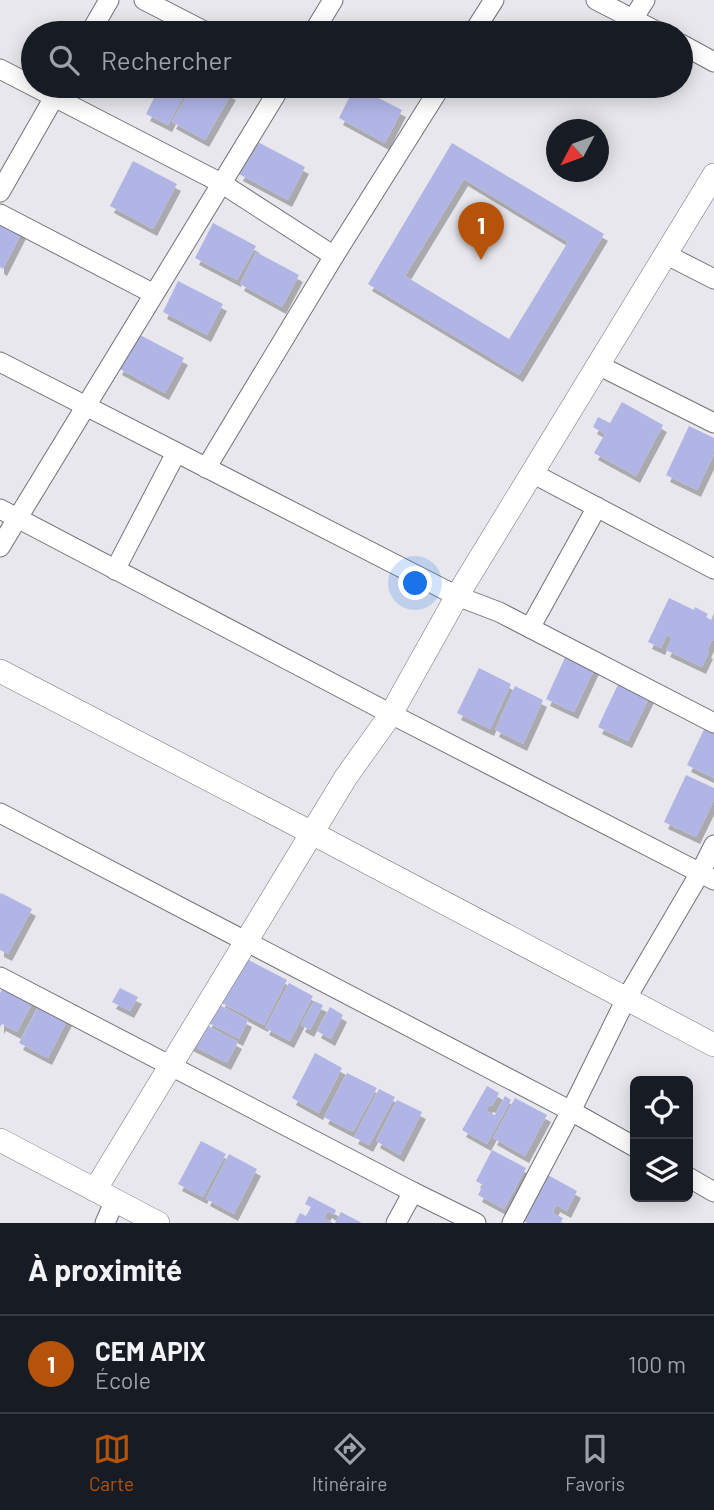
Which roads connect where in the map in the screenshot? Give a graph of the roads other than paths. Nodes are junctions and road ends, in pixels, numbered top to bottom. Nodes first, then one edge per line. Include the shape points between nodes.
1 (109, 0) edge
2 (333, 0) edge
3 (494, 0) edge
4 (596, 0) edge
5 (645, 0) edge
6 (156, 3) edge
7 (633, 19) junction
8 (97, 21) edge
9 (187, 21) edge
10 (320, 21) edge
11 (481, 21) edge
12 (637, 21) edge
13 (693, 51) edge
14 (714, 62) edge
15 (0, 69) edge
16 (21, 77) edge
17 (53, 98) edge
18 (69, 98) edge
19 (274, 98) edge
20 (433, 98) edge
21 (714, 175) edge
22 (221, 183) junction
23 (0, 192) edge
24 (0, 214) edge
25 (665, 254) junction
26 (334, 256) junction
27 (714, 279) edge
28 (154, 294) junction
29 (0, 362) edge
30 (598, 365) junction
31 (86, 406) junction
32 (714, 423) edge
33 (176, 453) junction
34 (206, 468) junction
35 (532, 473) junction
36 (597, 507) junction
37 (9, 514) edge
38 (0, 547) edge
39 (714, 569) edge
40 (115, 570) junction
41 (457, 596) junction
42 (530, 628) junction
43 (0, 671) edge
44 (390, 714) junction
45 (714, 723) edge
46 (0, 813) edge
47 (312, 833) junction
48 (714, 845) edge
49 (707, 876) edge
50 (245, 941) junction
51 (0, 977) edge
52 (626, 999) junction
53 (714, 1045) edge
54 (170, 1066) junction
55 (571, 1111) junction
56 (0, 1140) edge
57 (630, 1144) edge
58 (693, 1180) edge
59 (413, 1192) junction
60 (714, 1192) edge
61 (105, 1195) junction
62 (105, 1223) edge
63 (158, 1223) edge
64 (396, 1223) edge
65 (476, 1223) edge
66 (512, 1223) edge

1 - 8 street
2 - 10 street
3 - 11 street
4 - 7 street
5 - 7 street
6 - 9 street
7 - 12 street
13 - 14 street
15 - 16 street
17 - 23 street
18 - 22 street
19 - 22 street
20 - 26 street
21 - 25 street
22 - 26 street
22 - 28 street
24 - 28 street
25 - 27 street
25 - 30 street
26 - 34 street
28 - 31 street
29 - 31 street
30 - 32 street
30 - 35 street
31 - 33 street
31 - 37 street
33 - 34 street
33 - 40 street
34 - 41 street
35 - 36 street
35 - 41 street
36 - 39 street
36 - 42 street
37 - 38 street
37 - 40 street
40 - 44 street
41 - 42 street
41 - 44 street
42 - 45 street
43 - 47 street
44 - 47 street
44 - 49 street
46 - 50 street
47 - 50 street
47 - 52 street
48 - 49 street
49 - 52 street
50 - 54 street
50 - 55 street
51 - 54 street
52 - 53 street
52 - 55 street
54 - 59 street
54 - 61 street
55 - 57 street
55 - 66 street
56 - 61 street
58 - 60 street
59 - 64 street
59 - 65 street
61 - 62 street
61 - 63 street

